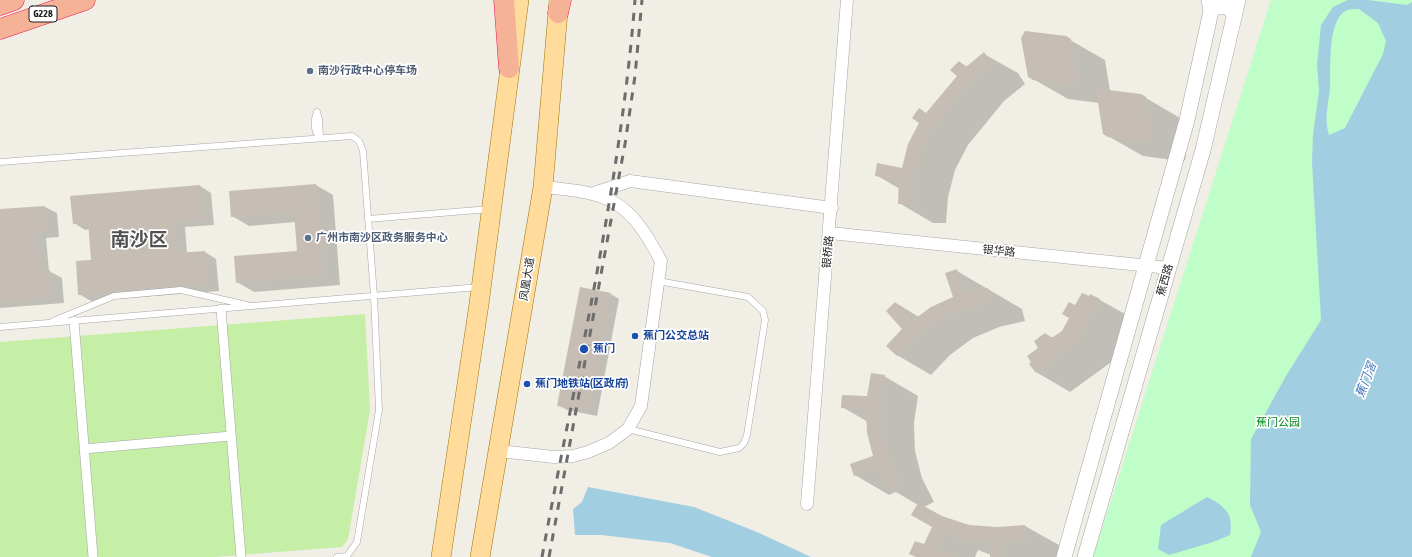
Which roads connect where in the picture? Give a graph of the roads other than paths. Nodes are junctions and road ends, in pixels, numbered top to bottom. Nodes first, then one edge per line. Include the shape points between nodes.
1 (14, 0) edge
2 (85, 0) edge
3 (504, 0) edge
4 (519, 0) edge
5 (847, 0) edge
6 (1238, 0) edge
7 (559, 4) edge
8 (0, 5) edge
9 (1210, 6) edge
10 (1234, 16) junction
11 (0, 29) edge
12 (509, 68) junction
13 (0, 162) edge
14 (543, 187) junction
15 (594, 193) junction
16 (832, 208) junction
17 (491, 209) junction
18 (368, 219) junction
19 (830, 233) junction
20 (1146, 266) junction
21 (1169, 268) junction
22 (658, 281) junction
23 (481, 287) junction
24 (374, 296) junction
25 (253, 306) junction
26 (221, 309) junction
27 (74, 321) junction
28 (46, 324) junction
29 (0, 328) edge
30 (628, 429) junction
31 (231, 436) junction
32 (84, 449) junction
33 (498, 451) junction
34 (807, 504) dead end
35 (93, 557) edge
36 (241, 557) edge
37 (337, 557) edge
38 (441, 557) edge
39 (480, 557) edge
40 (1064, 557) edge
41 (1085, 557) edge

1 - 8 highway
2 - 11 highway, G228
3 - 12 highway
4 - 12 main road
5 - 16 street, 银桥路
6 - 10 street, 蕉西路
7 - 14 main road, 凤凰大道
9 - 10 street via 1227,7
9 - 20 street, 蕉西路 via 1187,120
10 - 21 street, 蕉西路 via 1203,150
12 - 17 main road
13 - 18 lane via 352,136 359,140 363,150
14 - 15 street
14 - 33 main road, 凤凰大道
15 - 16 street via 630,181
15 - 22 street via 616,202 631,215 651,242 661,261
16 - 19 street, 银桥路
17 - 18 lane
17 - 23 main road
18 - 24 lane
19 - 20 street, 银华路
19 - 34 street, 银桥路
20 - 21 street, 银华路
20 - 40 street, 蕉西路
21 - 41 street, 蕉西路
22 - 30 street via 641,406
22 - 30 lane via 748,297 763,311 765,320 747,435 744,443 738,448 720,452
23 - 24 lane
23 - 38 main road
24 - 25 lane
24 - 37 lane via 379,410 357,542 348,556
25 - 26 lane
25 - 28 lane via 181,290 167,291 114,296
26 - 27 lane
26 - 31 street
27 - 28 lane
27 - 32 street
28 - 29 lane
30 - 33 street via 609,443 573,456 554,457
31 - 32 street
31 - 36 street
32 - 35 street
33 - 39 main road, 凤凰大道

